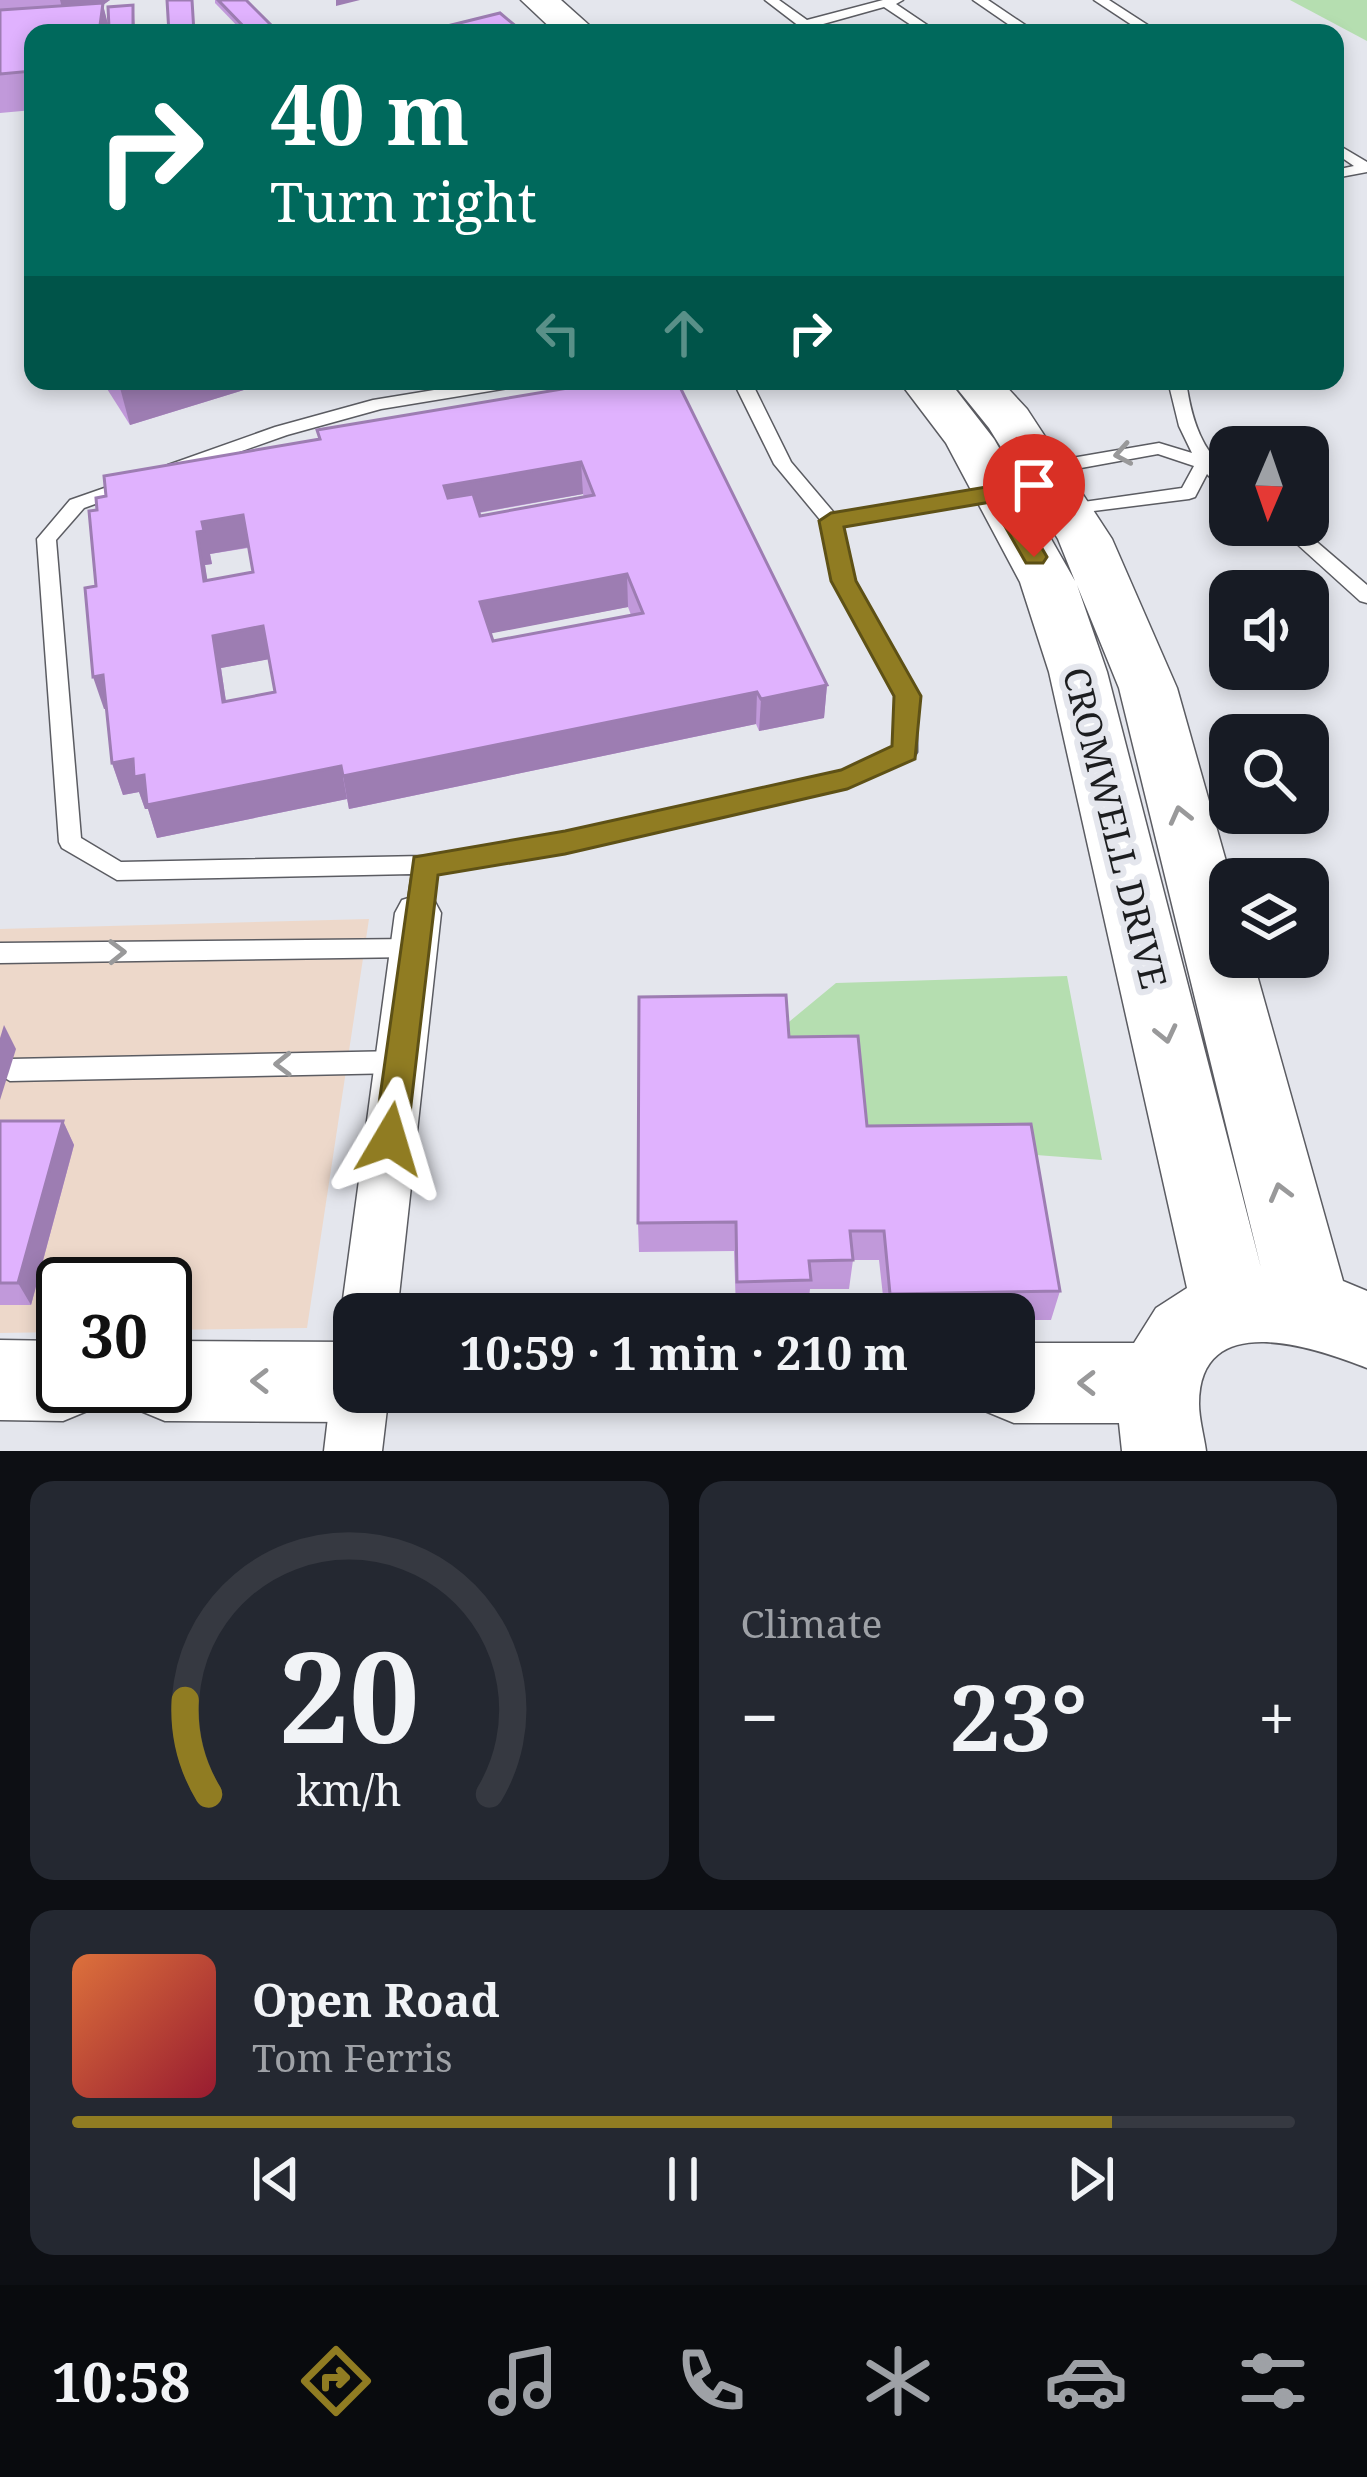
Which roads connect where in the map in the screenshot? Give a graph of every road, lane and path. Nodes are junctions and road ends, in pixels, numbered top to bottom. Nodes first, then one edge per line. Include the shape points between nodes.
1 (771, 0) edge
2 (979, 0) edge
3 (1100, 0) edge
4 (892, 2) edge
5 (531, 8) edge
6 (562, 24) edge
7 (806, 24) edge
8 (824, 24) edge
9 (920, 24) edge
10 (1016, 24) edge
11 (1139, 24) edge
12 (465, 390) edge
13 (746, 390) edge
14 (930, 390) edge
15 (983, 390) edge
16 (1178, 390) edge
17 (1204, 463) junction
18 (1209, 468) edge
19 (1020, 488) junction
20 (831, 521) junction
21 (1310, 546) edge
22 (1367, 596) edge
23 (424, 866) junction
24 (416, 931) junction
25 (0, 953) edge
26 (400, 1062) junction
27 (10, 1070) dead end
28 (372, 1293) edge
29 (1231, 1306) junction
30 (1339, 1317) edge
31 (0, 1380) edge
32 (36, 1381) edge
33 (192, 1381) edge
34 (333, 1382) edge
35 (1035, 1388) edge
36 (358, 1413) edge
37 (1162, 1417) edge
38 (353, 1451) edge

1 - 7 lane
2 - 10 lane
3 - 11 lane
4 - 8 lane
4 - 9 lane
5 - 6 street
12 - 23 lane via 281,430 77,504 46,538 70,842 117,871
13 - 20 lane via 783,464
14 - 19 street, CROMWELL DRIVE
15 - 19 street, CROMWELL DRIVE via 1009,420
16 - 17 lane via 1183,424
17 - 18 lane
17 -> 19 lane via 1160,448
17 - 19 lane via 1189,493
19 - 20 lane
19 -> 29 street, CROMWELL DRIVE via 1078,672
30 -> 19 street, CROMWELL DRIVE via 1148,688 1085,539
20 - 23 lane via 844,581 907,696 906,752 847,779
21 - 22 lane
23 - 24 lane
25 -> 24 lane
24 - 26 street
26 -> 27 lane
26 - 28 street
29 - 30 street via 1253,1301
29 - 37 street via 1193,1327 1167,1362
31 - 32 street
34 -> 33 street
37 -> 35 street
36 - 38 street

